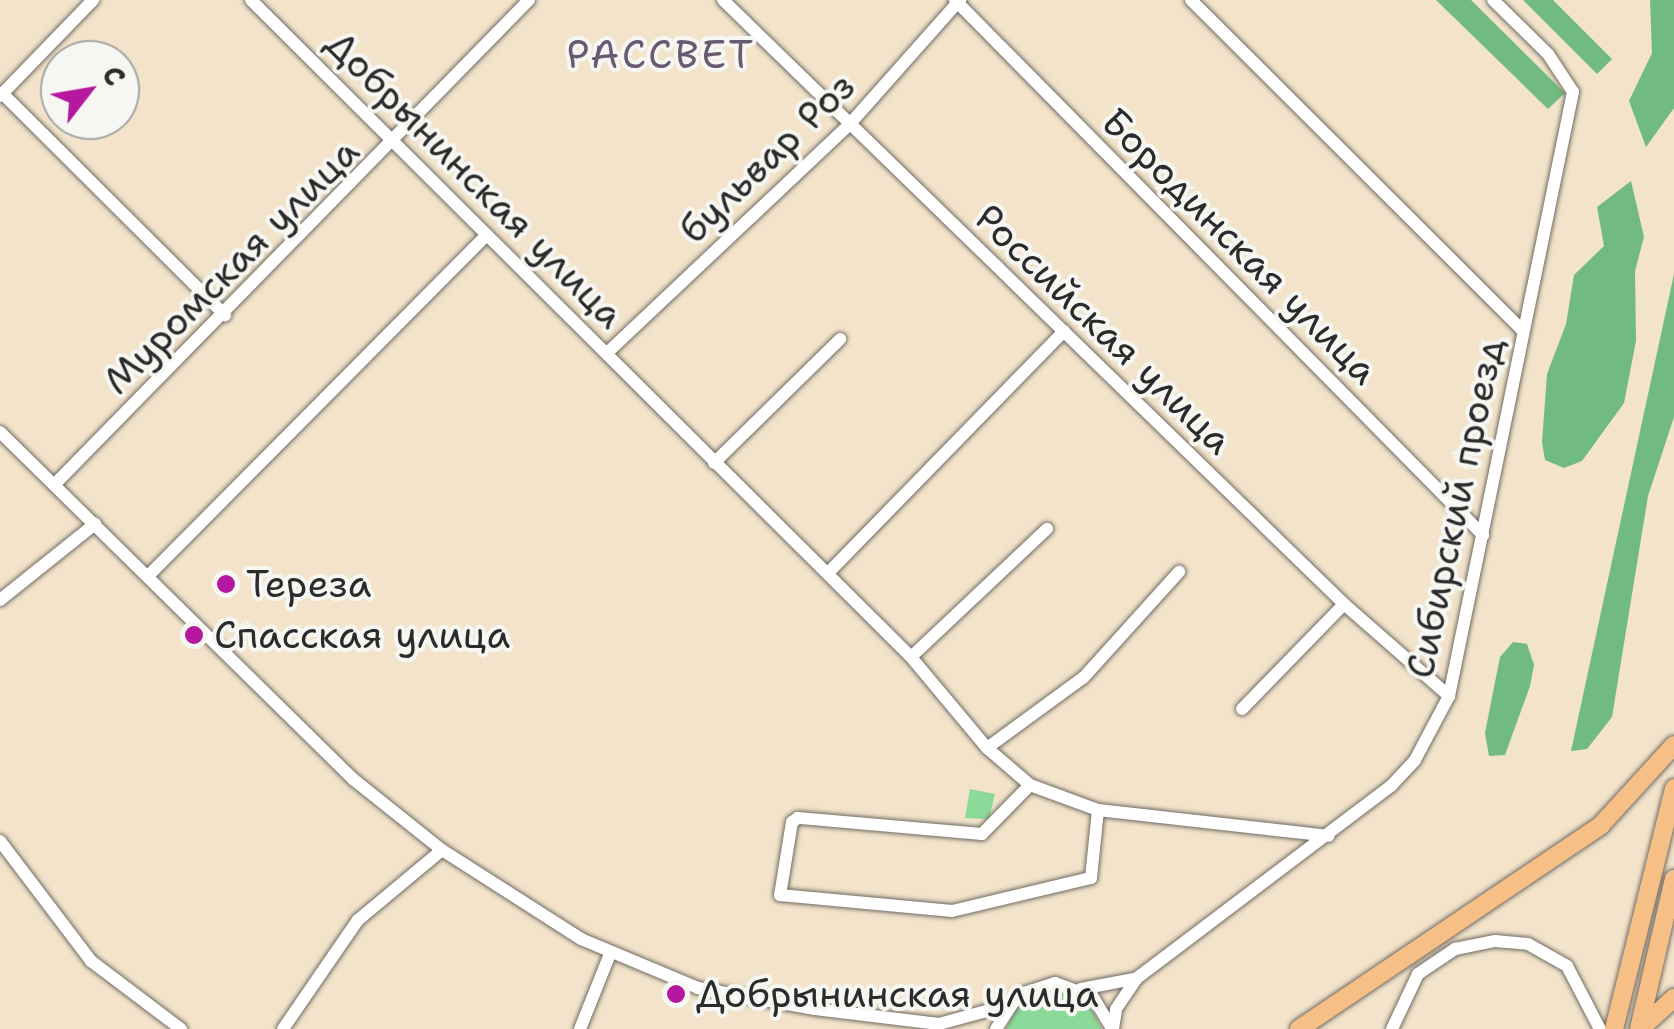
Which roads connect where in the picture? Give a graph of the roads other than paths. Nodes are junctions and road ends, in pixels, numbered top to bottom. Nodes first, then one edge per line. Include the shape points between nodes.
1 (93, 0) edge
2 (250, 0) edge
3 (528, 0) edge
4 (722, 0) edge
5 (1191, 0) edge
6 (1494, 0) edge
7 (957, 1) edge
8 (1, 94) edge
9 (848, 126) junction
10 (394, 145) junction
11 (485, 237) junction
12 (225, 314) junction
13 (1522, 330) junction
14 (1064, 331) junction
15 (840, 339) dead end
16 (608, 352) junction
17 (0, 432) edge
18 (714, 462) junction
19 (54, 485) junction
20 (95, 524) junction
21 (1046, 529) dead end
22 (1483, 535) junction
23 (1179, 572) dead end
24 (828, 573) junction
25 (148, 576) junction
26 (0, 600) edge
27 (1344, 604) junction
28 (911, 657) junction
29 (1449, 696) junction
30 (1242, 710) dead end
31 (1674, 745) edge
32 (987, 748) junction
33 (1030, 786) junction
34 (1674, 788) edge
35 (1098, 810) junction
36 (1328, 836) junction
37 (0, 841) edge
38 (442, 850) junction
39 (1674, 879) edge
40 (610, 954) junction
41 (1137, 978) junction
42 (1081, 989) junction
43 (1674, 998) edge
44 (1008, 1004) junction
45 (946, 1026) edge
46 (1112, 1028) edge
47 (181, 1029) edge
48 (283, 1029) edge
49 (580, 1029) edge
50 (996, 1029) edge
51 (1299, 1029) edge
52 (1392, 1029) edge
53 (1600, 1029) edge
54 (1614, 1029) edge
55 (1640, 1029) edge

1 - 8 street
2 - 10 street, Добрынинская улица
3 - 10 street, Муромская улица via 399,129
4 - 9 street, Российская улица
5 - 13 street
6 - 13 street, Сибирский проезд via 1556,64 1573,92
7 - 9 street, бульвар Роз
7 - 22 street, Бородинская улица
8 - 12 street
9 - 14 street, Российская улица
9 - 16 street, бульвар Роз
10 - 11 street, Добрынинская улица
10 - 12 street, Муромская улица
11 - 16 street, Добрынинская улица
11 - 25 street
12 - 19 street, Муромская улица
13 - 22 street, Сибирский проезд
14 - 24 street
14 - 27 street, Российская улица
15 - 18 street
16 - 18 street, Добрынинская улица
17 - 19 street
18 - 24 street, Добрынинская улица
19 - 20 street
20 - 25 street
20 - 26 street
21 - 28 street
22 - 29 street, Сибирский проезд
23 - 32 street via 1084,677
24 - 28 street, Добрынинская улица
25 - 38 street via 327,754
27 - 29 street, Российская улица
27 - 30 street
28 - 32 street, Добрынинская улица
29 - 36 street, Сибирский проезд via 1415,760
31 - 51 highway via 1601,824
32 - 33 street, Добрынинская улица
33 - 35 street, Добрынинская улица
33 - 35 street via 982,834 798,818 780,895 952,911 1091,878
34 - 54 highway
35 - 36 street, Добрынинская улица
36 - 41 street, Сибирский проезд
37 - 47 street via 90,960
38 - 40 street
38 - 48 street via 358,920
39 - 55 highway
40 - 45 street via 698,988
40 - 49 street
41 - 42 street, Сибирский проезд
41 - 46 street, Сибирский проезд
42 - 44 street, Сибирский проезд via 1042,984
42 - 46 street
43 - 55 highway
44 - 45 street
44 - 50 street
52 - 53 street via 1418,974 1455,950 1495,941 1528,944 1567,966

